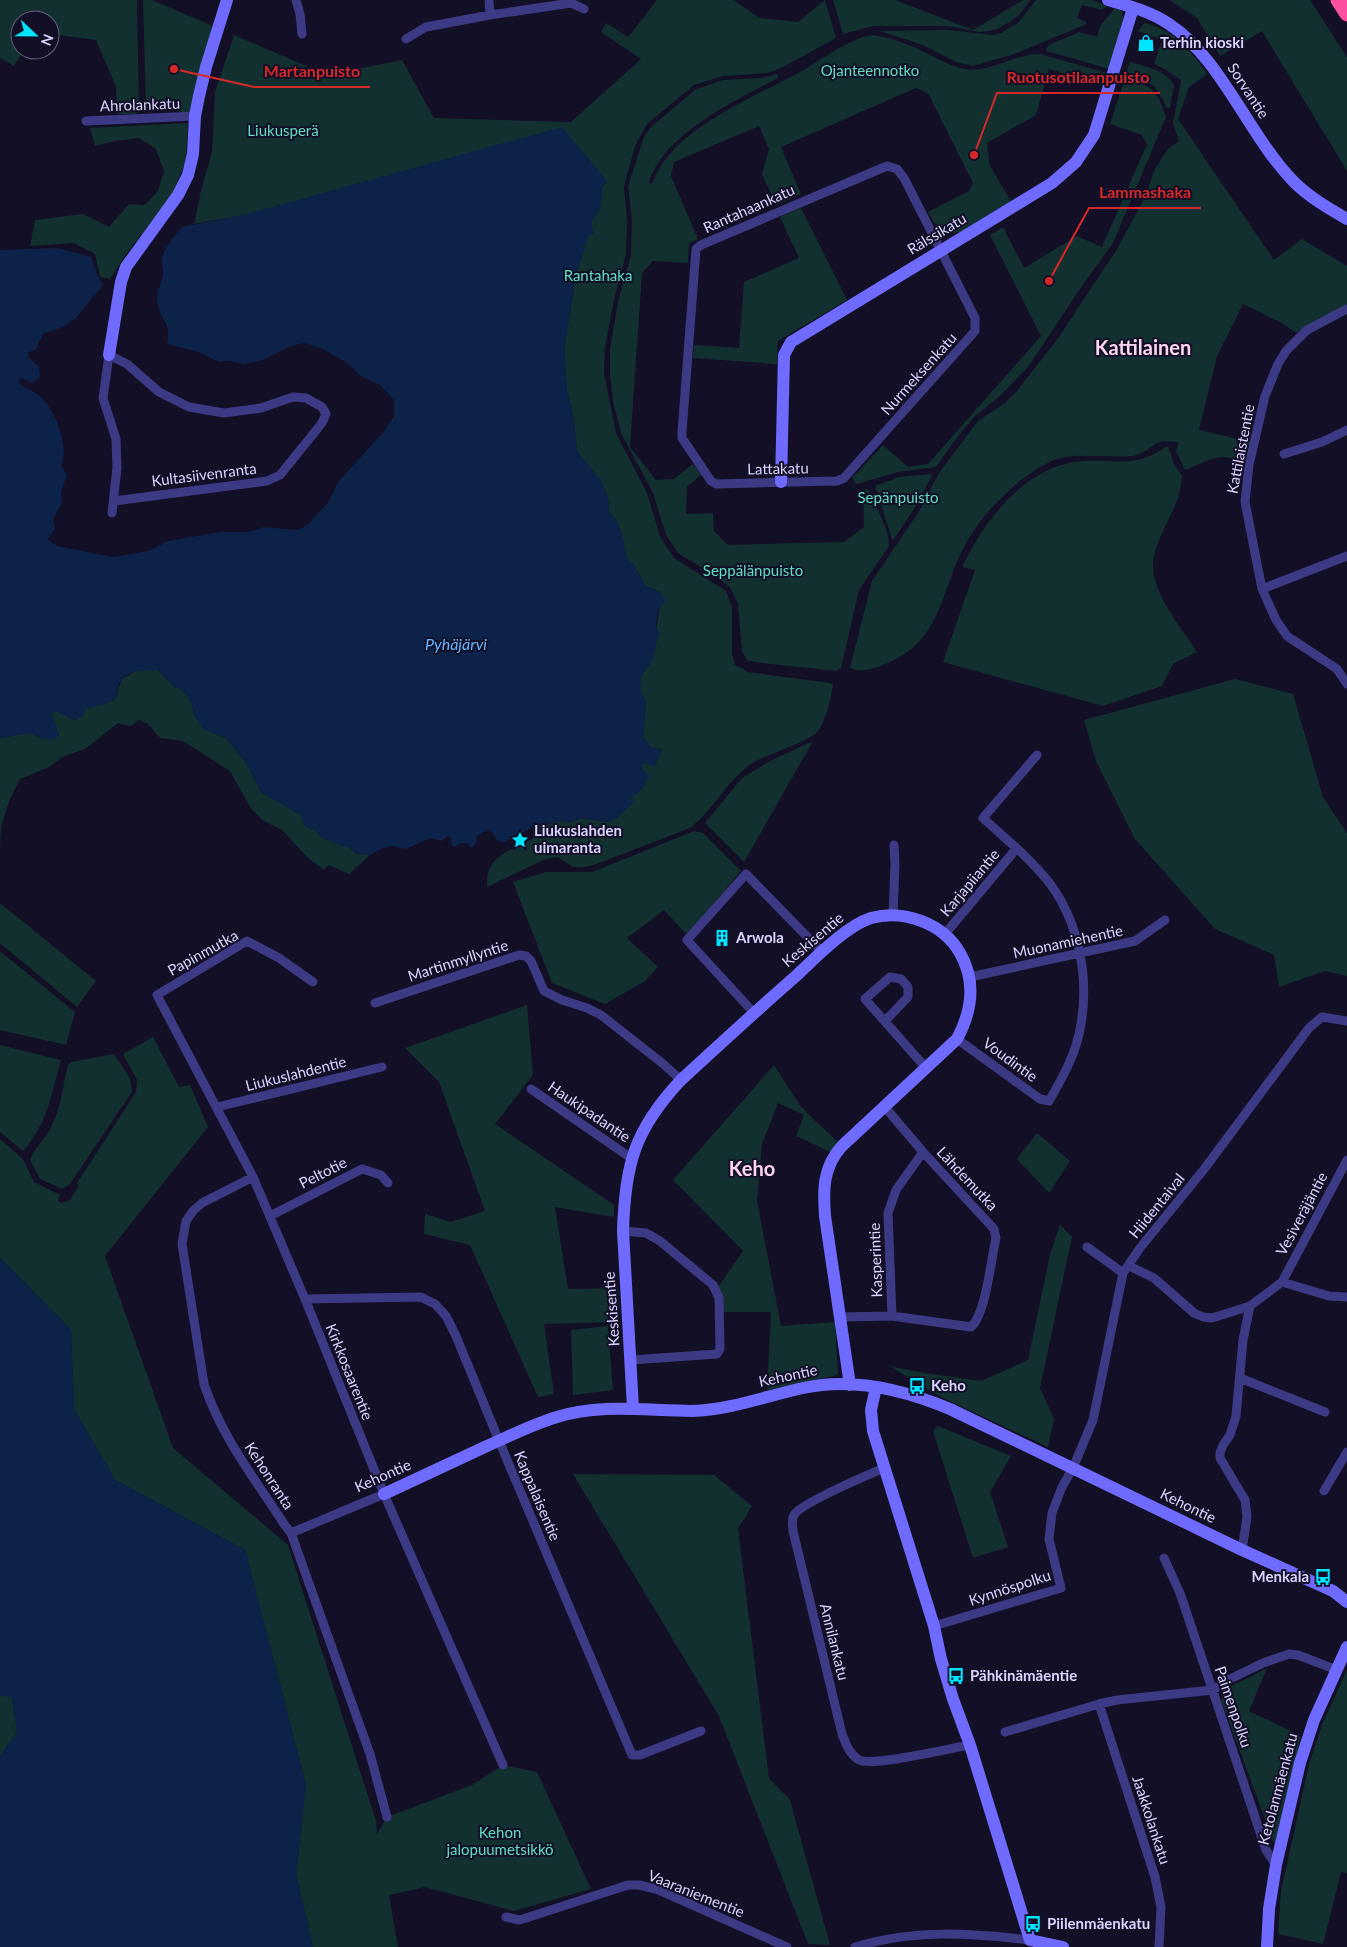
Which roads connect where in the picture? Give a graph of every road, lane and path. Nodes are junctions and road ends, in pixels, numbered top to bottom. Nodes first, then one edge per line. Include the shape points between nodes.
1 (227, 0) edge
2 (296, 0) edge
3 (489, 0) edge
4 (1108, 0) edge
5 (1338, 0) edge
6 (1133, 8) junction
7 (584, 9) dead end
8 (1347, 14) edge
9 (490, 15) junction
10 (302, 34) dead end
11 (406, 39) dead end
12 (195, 116) junction
13 (86, 121) dead end
14 (1347, 219) edge
15 (942, 250) junction
16 (1347, 309) edge
17 (109, 356) junction
18 (1347, 430) edge
19 (1284, 454) dead end
20 (844, 478) joint
21 (711, 481) joint
22 (781, 482) junction
23 (114, 501) junction
24 (112, 513) dead end
25 (1347, 556) edge
26 (1262, 589) junction
27 (1347, 666) edge
28 (1336, 670) junction
29 (1347, 684) edge
30 (1037, 755) dead end
31 (894, 845) dead end
32 (1016, 849) junction
33 (893, 915) junction
34 (1166, 920) dead end
35 (945, 934) junction
36 (822, 952) junction
37 (1081, 954) junction
38 (970, 977) junction
39 (313, 982) dead end
40 (157, 995) joint
41 (375, 1003) dead end
42 (754, 1013) junction
43 (886, 1021) junction
44 (1347, 1021) edge
45 (957, 1039) junction
46 (382, 1067) dead end
47 (926, 1068) junction
48 (681, 1080) junction
49 (532, 1090) dead end
50 (884, 1106) junction
51 (217, 1107) junction
52 (923, 1152) junction
53 (631, 1158) junction
54 (1347, 1160) edge
55 (253, 1177) junction
56 (388, 1183) dead end
57 (270, 1216) junction
58 (623, 1231) junction
59 (1087, 1247) dead end
60 (1126, 1270) junction
61 (1282, 1282) junction
62 (1347, 1298) edge
63 (305, 1299) junction
64 (1250, 1306) junction
65 (892, 1316) junction
66 (839, 1317) junction
67 (632, 1360) junction
68 (1240, 1378) junction
69 (850, 1385) junction
70 (876, 1387) junction
71 (633, 1408) junction
72 (1325, 1412) dead end
73 (500, 1441) junction
74 (1347, 1452) edge
75 (884, 1468) junction
76 (1073, 1468) junction
77 (1324, 1491) dead end
78 (384, 1494) junction
79 (291, 1533) junction
80 (1242, 1550) junction
81 (1164, 1558) dead end
82 (1333, 1591) junction
83 (1347, 1593) edge
84 (1347, 1602) edge
85 (934, 1626) junction
86 (1347, 1647) edge
87 (1337, 1670) junction
88 (1213, 1690) junction
89 (1099, 1704) junction
90 (700, 1731) dead end
91 (1005, 1732) dead end
92 (970, 1745) junction
93 (503, 1765) dead end
94 (386, 1818) dead end
95 (1276, 1865) junction
96 (506, 1917) dead end
97 (1025, 1942) edge
98 (787, 1947) edge
99 (855, 1947) edge
100 (1062, 1947) edge
101 (1159, 1947) edge
102 (1267, 1947) edge

1 - 12 street
2 - 10 street
3 - 9 street
4 - 6 street, Sorvantie
5 - 8 highway
6 - 14 street, Sorvantie via 1161,19 1190,41 1206,58 1286,174 1310,196
6 - 15 street, Rälssikatu via 1100,119 1076,162 1052,184
7 - 9 street via 570,3
9 - 11 street via 426,27
12 - 13 street, Ahrolankatu
12 - 17 street via 191,165 184,184 122,275
15 - 20 street, Nurmeksenkatu via 975,318 974,331
15 - 21 street, Rantahaankatu via 904,178 897,169 887,166 786,207 696,249 682,438
15 - 22 street, Rälssikatu via 787,346 784,355
16 - 26 street, Kattilaistentie via 1298,338 1278,364 1265,396 1249,465 1245,502
17 - 23 street via 103,398 116,439
17 - 23 street, Kultasiivenranta via 127,364 159,392 189,407 224,413 306,398 322,407 326,414 322,424 280,475 267,481
18 - 19 street
20 - 22 street, Lattakatu via 837,481
21 - 22 street, Lattakatu via 716,484
23 - 24 street
25 - 26 street
26 - 28 street, Kattilaistentie via 1287,636
27 - 28 street
28 - 29 street, Kattilaistentie
30 - 32 street via 982,818
31 - 33 street
32 - 35 street, Karjapiiantie
32 - 37 street via 1036,867 1060,900
33 - 35 street, Keskisentie via 926,923
33 - 36 street, Keskisentie via 871,918 856,925
34 - 37 street, Muonamiehentie via 1135,941
35 - 38 street, Keskisentie via 960,954
36 - 42 street, Keskisentie
36 - 42 street via 746,874 687,940
37 - 38 street, Muonamiehentie
37 - 45 street, Voudintie via 1081,1024 1065,1074 1048,1101 1040,1099
38 - 45 street, Keskisentie via 970,1003
39 - 40 street, Papinmutka via 247,941
40 - 51 street, Kirkkosaarentie
41 - 48 street, Martinmyllyntie via 519,955 526,956 544,991 601,1015
42 - 48 street, Keskisentie
43 - 43 street via 865,999 890,977 901,979 908,987 908,998
43 - 47 street
44 - 60 street, Hiidentaival via 1322,1017 1309,1028
45 - 47 street, Keskisentie
46 - 51 street, Liukuslahdentie
47 - 50 street, Keskisentie
48 - 53 street, Keskisentie via 655,1111
49 - 53 street, Haukipadantie
50 - 52 street, Lähdemutka
50 - 66 street, Keskisentie via 835,1154 824,1183 825,1216
51 - 55 street, Kirkkosaarentie
52 - 65 street, Kasperintie via 896,1190 888,1213
52 - 65 street, Lähdemutka via 983,1216 994,1229 996,1238 981,1310 971,1327
53 - 58 street, Keskisentie via 626,1180
54 - 61 street, Vesiveräjäntie
55 - 57 street, Kirkkosaarentie
55 - 79 street, Kehonranta via 202,1203 193,1211 186,1221 182,1244 204,1384 210,1400 226,1435
56 - 57 street, Peltotie via 381,1175 362,1169
57 - 63 street, Kirkkosaarentie
58 - 67 street, Keskisentie
58 - 67 street via 646,1233 660,1242 712,1286 719,1298 720,1349 717,1354
59 - 60 street
60 - 64 street via 1154,1278 1194,1313 1204,1317 1212,1318
60 - 76 street, Hiidentaival via 1093,1420
61 - 62 street
61 - 64 street
63 - 73 street, Kappalaisentie via 421,1297 435,1304 446,1316 456,1336
63 - 78 street, Kirkkosaarentie
64 - 68 street
65 - 66 street, Lähdemutka
66 - 69 street, Keskisentie
67 - 71 street, Keskisentie
68 - 72 street
68 - 80 street via 1236,1416 1220,1458 1245,1500 1247,1517
69 - 70 street, Kehontie
69 - 71 street, Kehontie via 805,1387 739,1404 693,1411
70 - 75 street via 871,1404 871,1423
70 - 76 street, Kehontie via 933,1402
71 - 73 street, Kehontie via 580,1411 556,1417
73 - 78 street, Kehontie
73 - 90 street, Kappalaisentie via 632,1755 640,1756
74 - 77 street
75 - 85 street
75 - 92 street, Annilankatu via 800,1509 792,1520 842,1734 848,1750 860,1760 877,1762
76 - 80 street, Kehontie
76 - 85 street, Kynnöspolku via 1062,1486 1050,1522 1049,1539 1061,1588
78 - 79 street, Kehontie
78 - 93 street, Kirkkosaarentie
79 - 94 street, Kehonranta via 370,1754
80 - 82 street, Kehontie
81 - 88 street, Paimenpolku via 1180,1593
82 - 83 street, Kehontie
82 - 84 street, Kehontie
85 - 92 street via 953,1699
86 - 87 street, Ketolanmäenkatu
87 - 88 street via 1289,1654 1262,1663
87 - 95 street, Ketolanmäenkatu via 1313,1722
88 - 89 street
88 - 95 street, Paimenpolku via 1266,1850
89 - 91 street
89 - 101 street, Jaakkolankatu via 1155,1877 1161,1907
92 - 97 street
95 - 102 street, Ketolanmäenkatu
96 - 98 street, Vaaraniementie via 519,1920 623,1887 639,1885 656,1889
97 - 99 street via 929,1933
97 - 100 street

